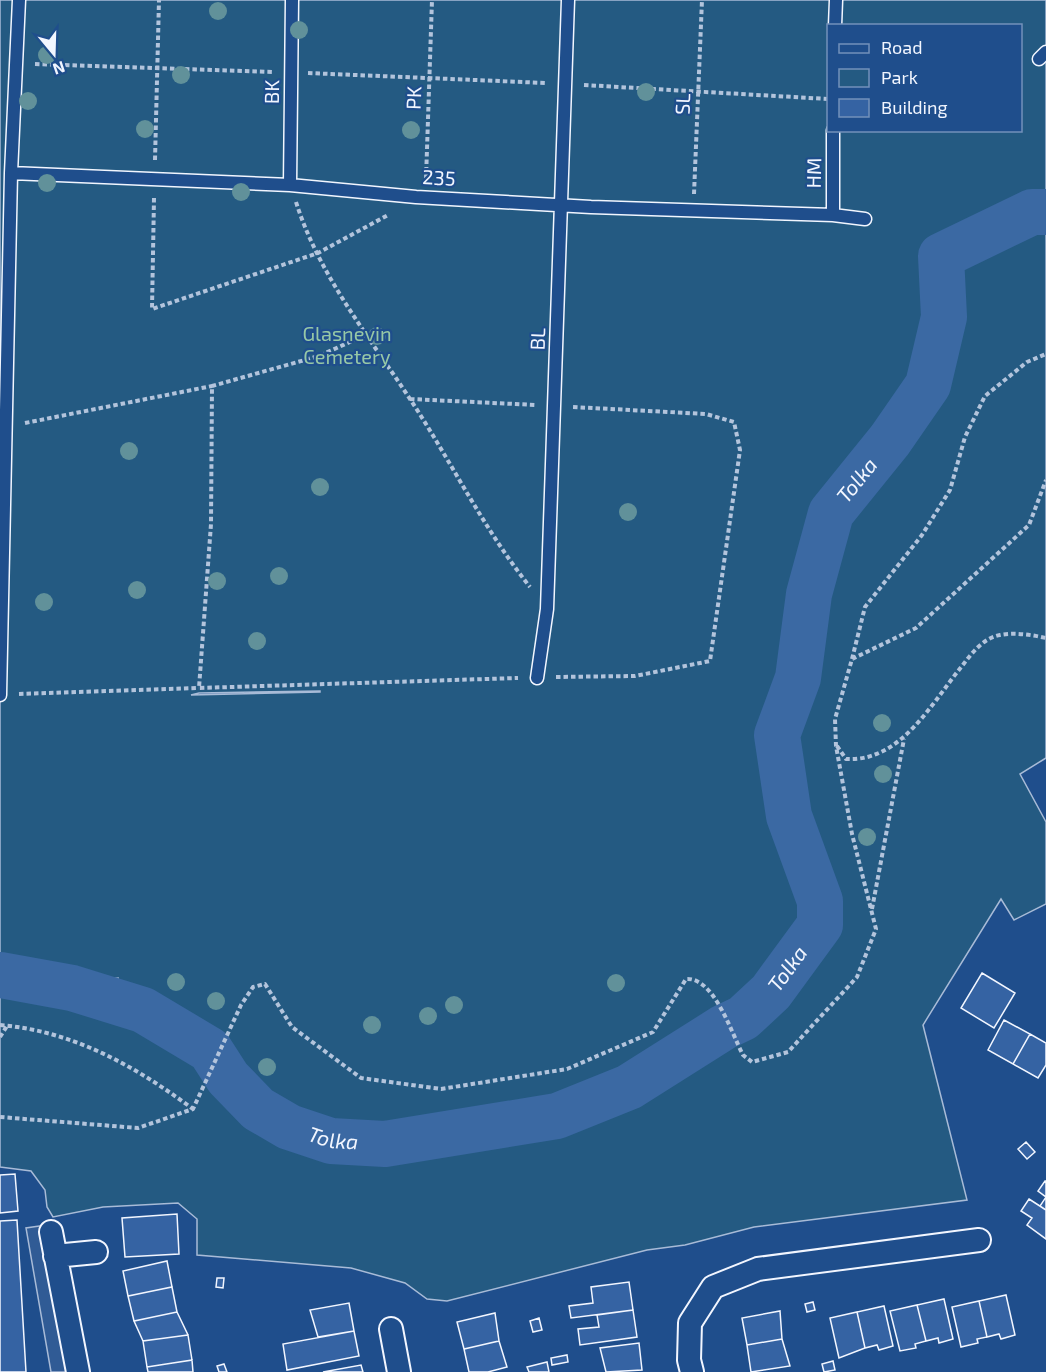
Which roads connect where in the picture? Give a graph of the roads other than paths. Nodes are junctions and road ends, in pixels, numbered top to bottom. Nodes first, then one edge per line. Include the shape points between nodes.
1 (19, 0) edge
2 (292, 0) edge
3 (568, 0) edge
4 (836, 0) edge
5 (835, 24) edge
6 (833, 132) edge
7 (11, 173) junction
8 (290, 185) junction
9 (562, 204) junction
10 (833, 215) junction
11 (865, 219) dead end
12 (537, 678) road end
13 (0, 695) edge
14 (51, 1232) dead end
15 (979, 1240) dead end
16 (96, 1252) dead end
17 (55, 1256) junction
18 (391, 1329) dead end
19 (78, 1372) edge
20 (399, 1372) edge
21 (692, 1372) edge

1 - 7 lane
2 - 8 lane, BK
3 - 9 lane, BL
4 - 5 lane
6 - 10 lane, HM
7 - 8 lane, 235
7 - 13 lane
8 - 9 lane, 235
9 - 10 lane, 235
9 - 12 lane, BL via 547,609
10 - 11 lane, 235
14 - 17 street
15 - 21 street via 758,1269 713,1287 690,1323
16 - 17 street
17 - 19 street
18 - 20 street

